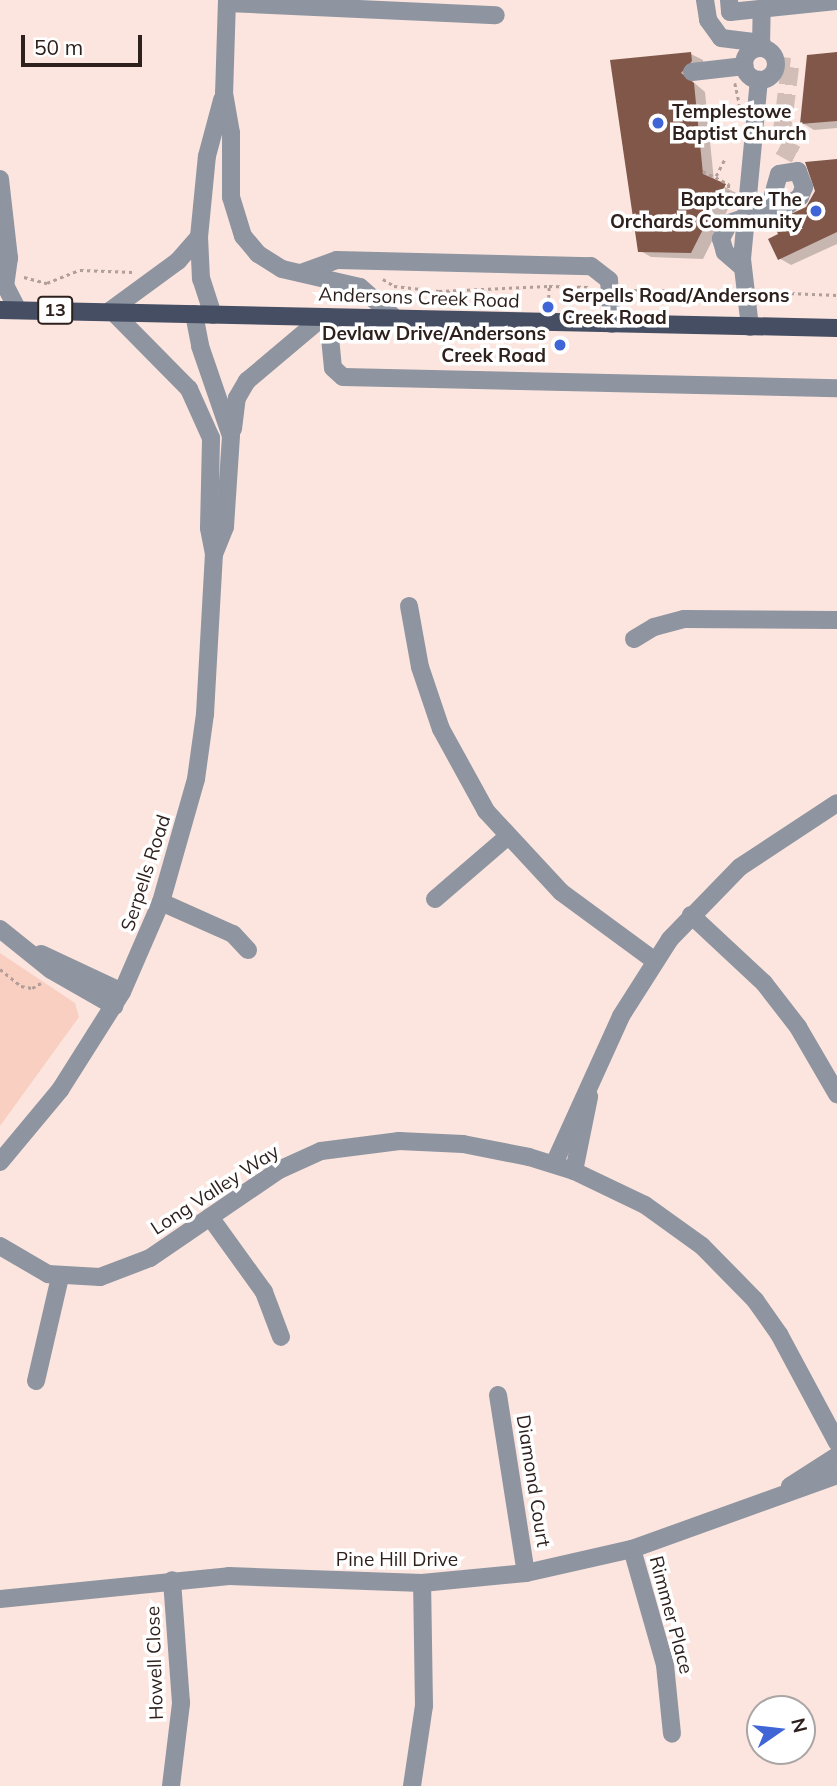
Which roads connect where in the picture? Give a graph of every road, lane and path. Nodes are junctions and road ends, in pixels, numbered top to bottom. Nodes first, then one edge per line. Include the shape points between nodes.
1 (705, 0) edge
2 (729, 0) edge
3 (227, 1) edge
4 (837, 1) edge
5 (796, 3) edge
6 (762, 9) junction
7 (496, 15) dead end
8 (762, 46) junction
9 (745, 66) junction
10 (692, 72) dead end
11 (759, 80) junction
12 (224, 93) junction
13 (724, 160) dead end
14 (703, 171) dead end
15 (716, 177) junction
16 (0, 179) edge
17 (728, 201) dead end
18 (768, 212) dead end
19 (745, 219) junction
20 (199, 237) junction
21 (363, 261) junction
22 (2, 266) edge
23 (141, 268) dead end
24 (298, 274) junction
25 (548, 286) junction
26 (611, 288) junction
27 (745, 291) junction
28 (837, 295) edge
29 (0, 310) edge
30 (18, 310) junction
31 (111, 310) junction
32 (194, 314) junction
33 (213, 315) junction
34 (326, 317) junction
35 (397, 320) junction
36 (548, 323) junction
37 (612, 324) junction
38 (750, 327) junction
39 (837, 328) edge
40 (321, 377) dead end
41 (347, 378) junction
42 (837, 388) edge
43 (231, 448) junction
44 (221, 468) junction
45 (410, 606) dead end
46 (837, 621) edge
47 (634, 639) dead end
48 (837, 803) edge
49 (506, 838) junction
50 (435, 899) dead end
51 (161, 902) junction
52 (691, 915) junction
53 (0, 929) edge
54 (20, 943) junction
55 (248, 950) dead end
56 (655, 961) junction
57 (0, 969) edge
58 (51, 970) junction
59 (118, 999) junction
60 (590, 1087) junction
61 (837, 1094) edge
62 (0, 1162) edge
63 (554, 1164) junction
64 (573, 1171) junction
65 (210, 1217) junction
66 (0, 1246) edge
67 (60, 1277) junction
68 (281, 1337) dead end
69 (36, 1381) dead end
70 (498, 1395) dead end
71 (836, 1434) edge
72 (837, 1456) edge
73 (837, 1475) edge
74 (781, 1492) junction
75 (632, 1549) junction
76 (526, 1573) junction
77 (172, 1580) junction
78 (422, 1583) junction
79 (0, 1600) edge
80 (672, 1734) dead end
81 (171, 1786) edge
82 (412, 1786) edge

1 - 8 street via 708,20 721,38
2 - 6 street via 730,12
3 - 7 street
3 - 12 street
4 - 5 street
5 - 6 street
6 - 8 street
8 - 9 street via 749,53
8 - 11 street via 779,66 771,76
9 - 10 street
9 - 11 street
11 - 19 street
12 - 20 street via 207,156
12 - 24 street via 237,222 258,254
13 - 15 path
14 - 15 path
15 - 17 path via 729,184
16 - 22 street via 6,236
18 - 19 street
19 - 27 street
20 - 31 street via 178,261
20 - 33 street via 204,291
21 - 24 street via 337,260
21 - 25 path via 369,271 394,286 439,291
21 - 26 street via 591,266 606,275
22 - 23 path via 47,283 80,270 127,273
22 - 30 street via 6,289
24 - 35 street via 360,286
25 - 26 path
25 - 36 path
26 - 27 path
26 - 37 street
27 - 28 path
27 - 38 street
29 - 30 main road, Andersons Creek Road / 13
30 - 31 main road, Andersons Creek Road / 13
31 - 32 main road, Andersons Creek Road / 13
31 - 44 street, Serpells Road via 193,395
32 - 33 main road, Andersons Creek Road / 13
32 - 43 street, Serpells Road via 200,346 229,424
33 - 34 main road, Andersons Creek Road / 13
34 - 35 main road, Andersons Creek Road / 13
34 - 41 street via 332,368
34 - 43 street, Serpells Road via 244,385 235,410
35 - 36 main road, Andersons Creek Road / 13
36 - 37 main road, Andersons Creek Road / 13
37 - 38 main road, Andersons Creek Road / 13
38 - 39 main road, Andersons Creek Road / 13
40 - 41 street
41 - 42 street
43 - 44 street, Serpells Road
44 - 51 street, Serpells Road via 209,528 214,554 201,746
45 - 49 street via 421,667 440,729 475,795
46 - 47 street via 684,619 654,627
48 - 52 street via 749,860
49 - 50 street
49 - 56 street via 561,892
51 - 55 street via 233,934
51 - 59 street, Serpells Road
52 - 56 street
52 - 61 street via 764,983 798,1027
53 - 54 street
54 - 58 street
54 - 59 street
56 - 60 street via 621,1016
57 - 58 path via 21,986 32,988
58 - 59 street
59 - 62 street, Serpells Road via 60,1090
60 - 63 street
60 - 64 street
63 - 64 street, Long Valley Way
63 - 65 street, Long Valley Way via 463,1144 366,1142 300,1160
64 - 71 street, Long Valley Way via 677,1225 732,1274 800,1366
65 - 67 street, Long Valley Way via 127,1270 86,1279
65 - 68 street via 264,1292
66 - 67 street, Long Valley Way via 33,1268
67 - 69 street
70 - 76 street, Diamond Court
72 - 74 street, Pine Hill Drive
73 - 74 street, Pine Hill Drive
74 - 75 street, Pine Hill Drive
75 - 76 street, Pine Hill Drive
75 - 80 street, Rimmer Place via 665,1665
76 - 78 street, Pine Hill Drive
77 - 78 street, Pine Hill Drive via 258,1576
77 - 79 street, Pine Hill Drive
77 - 81 street, Howell Close via 181,1703
78 - 82 street via 424,1706

